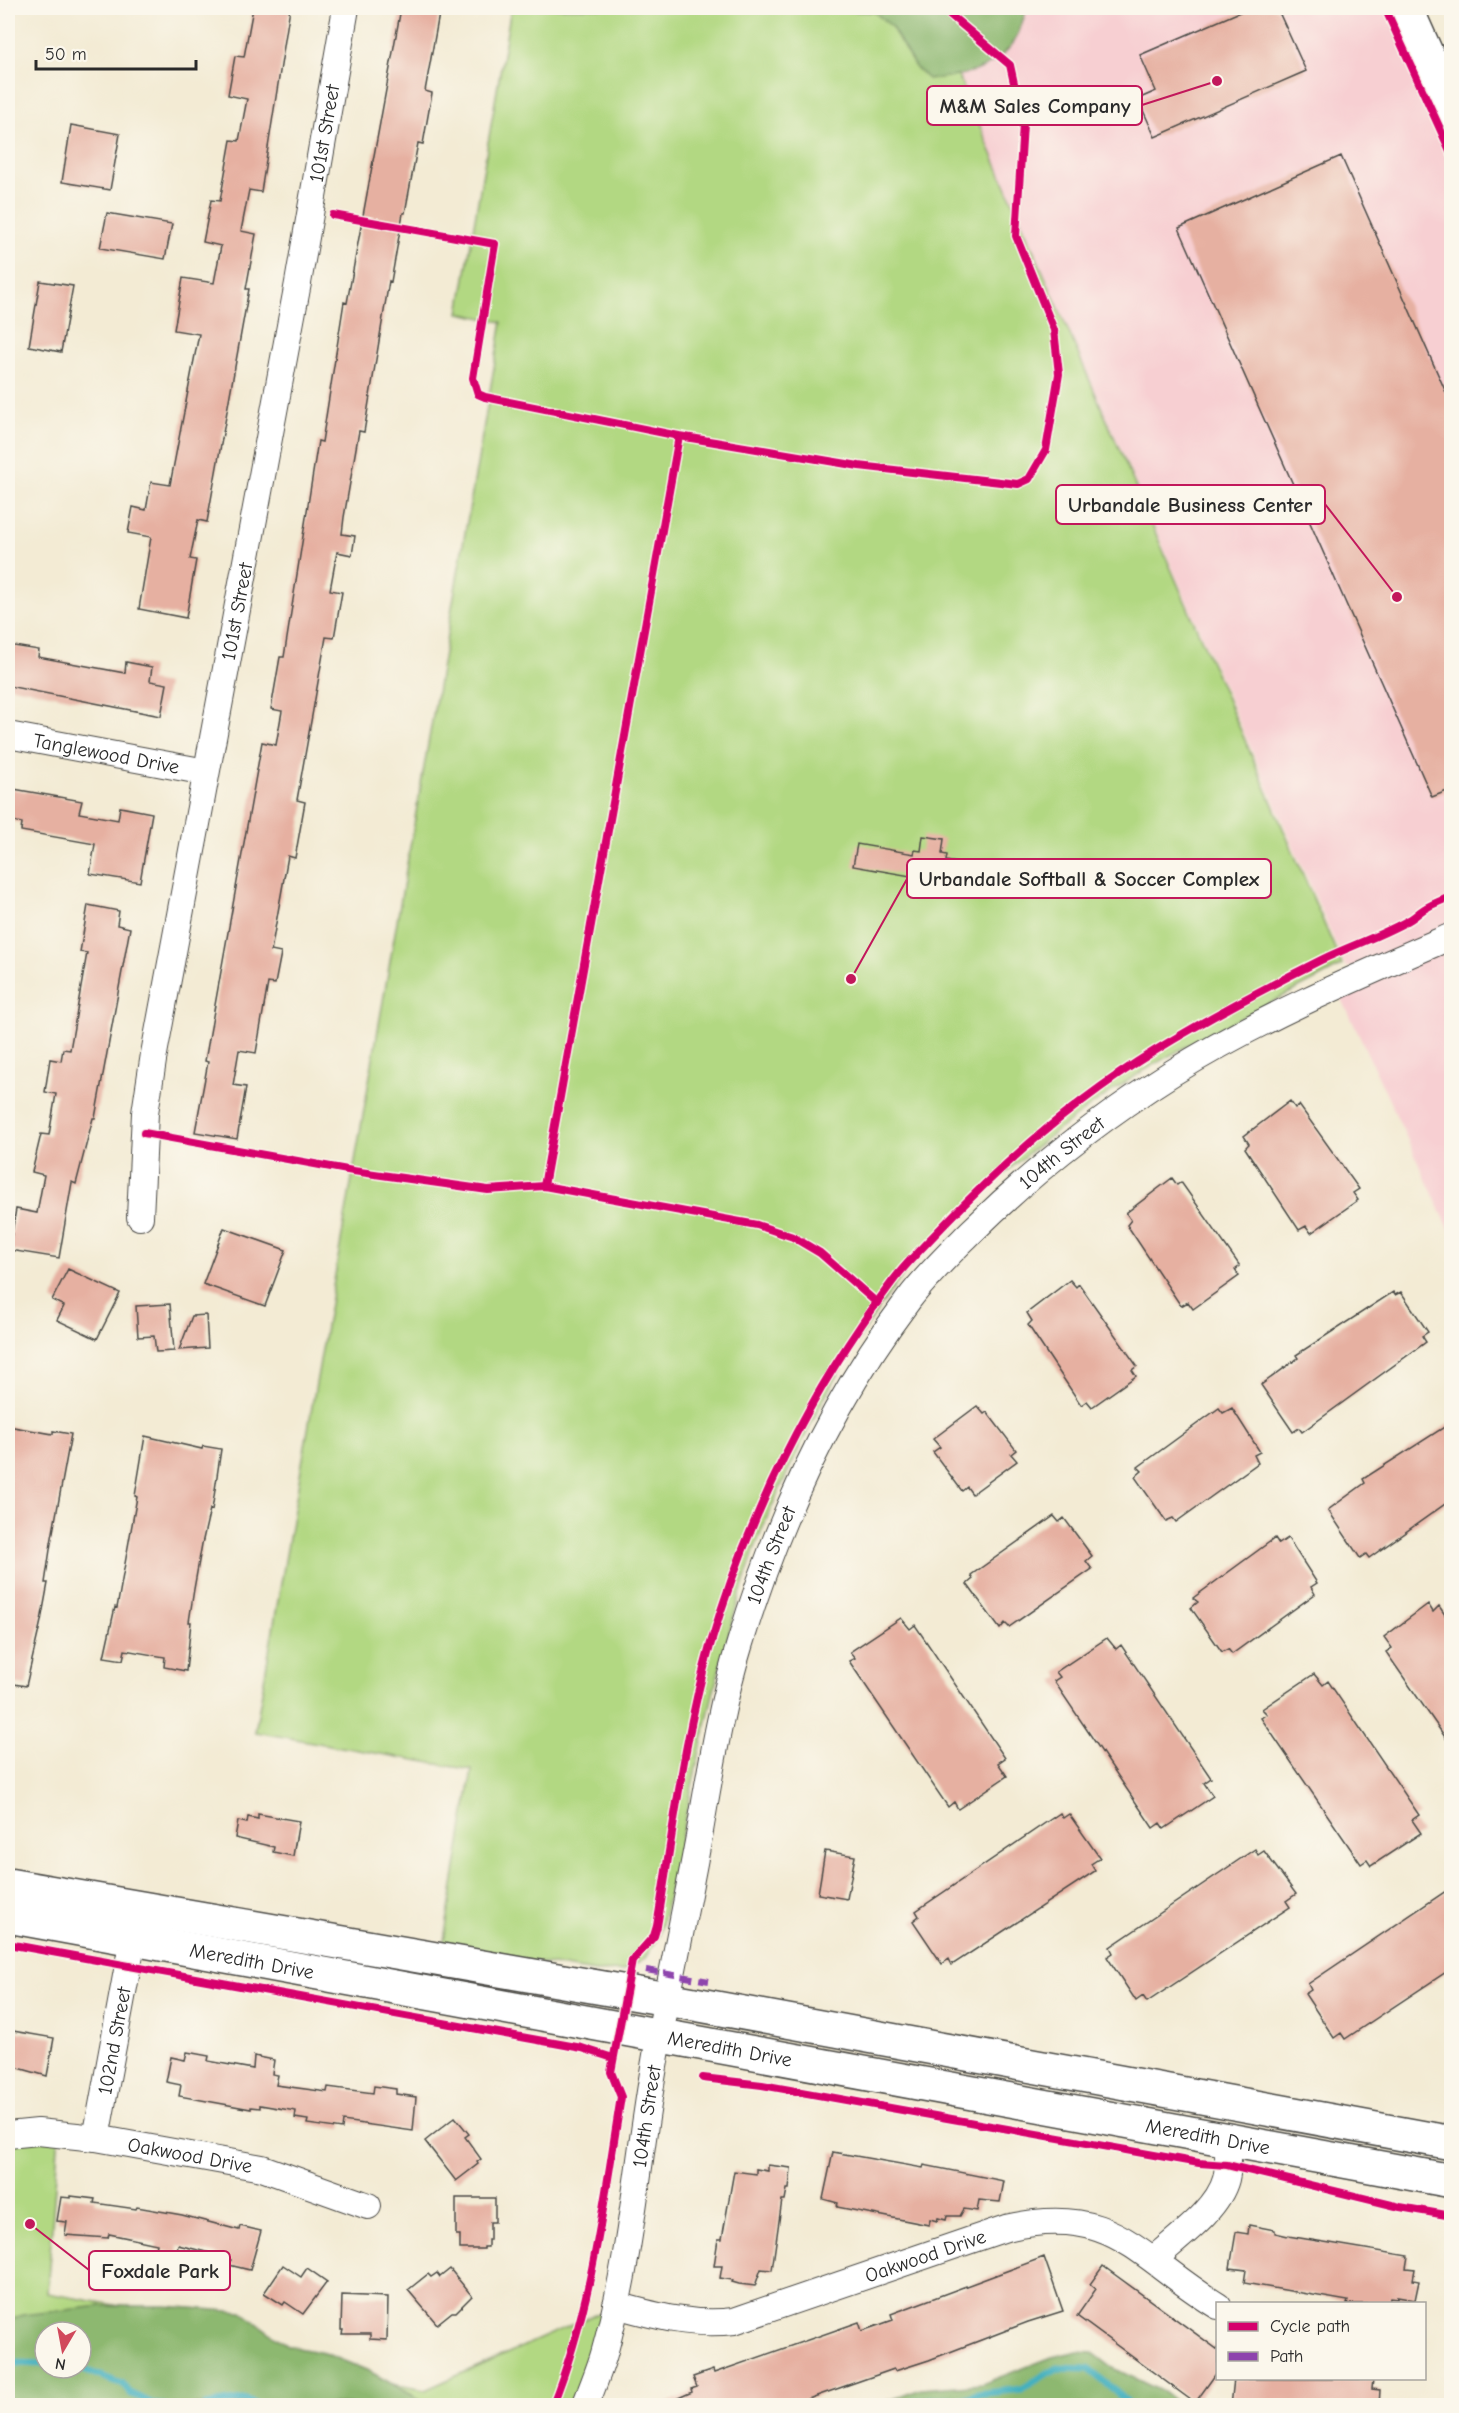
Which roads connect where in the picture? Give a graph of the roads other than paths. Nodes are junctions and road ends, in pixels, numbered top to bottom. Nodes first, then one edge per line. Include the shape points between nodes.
1 (346, 8) edge
2 (1406, 8) edge
3 (1452, 111) edge
4 (8, 735) edge
5 (206, 772) junction
6 (1452, 936) edge
7 (140, 1217) dead end
8 (8, 1885) edge
9 (138, 1907) junction
10 (8, 1916) edge
11 (133, 1940) junction
12 (667, 1999) junction
13 (660, 2036) junction
14 (8, 2135) edge
15 (96, 2138) junction
16 (1228, 2141) junction
17 (1452, 2143) edge
18 (1452, 2181) edge
19 (368, 2206) dead end
20 (1154, 2259) junction
21 (616, 2305) junction
22 (1216, 2305) edge
23 (585, 2406) edge

1 - 5 street, 101st Street
2 - 3 main road
4 - 5 street, Tanglewood Drive
5 - 7 street, 101st Street via 154,1054
6 - 12 street, 104th Street via 1236,1036 1124,1104 1005,1198 906,1303 834,1415 785,1518 752,1606 738,1648 716,1745
8 - 9 main road, Meredith Drive
9 - 11 street, 102nd Street
9 - 12 main road, Meredith Drive
10 - 11 main road, Meredith Drive
11 - 13 main road, Meredith Drive
11 - 15 street, 102nd Street
12 - 13 street, 104th Street
12 - 17 main road, Meredith Drive
13 - 16 main road, Meredith Drive
13 - 21 street, 104th Street
14 - 15 street, Oakwood Drive via 48,2133
15 - 19 street, Oakwood Drive via 262,2168
16 - 18 main road, Meredith Drive
16 - 20 street via 1226,2179 1217,2199
20 - 21 street, Oakwood Drive via 1115,2234 1089,2225 1034,2222 1006,2228 734,2321 681,2321
20 - 22 street, Oakwood Drive
21 - 23 street, 104th Street via 603,2358

